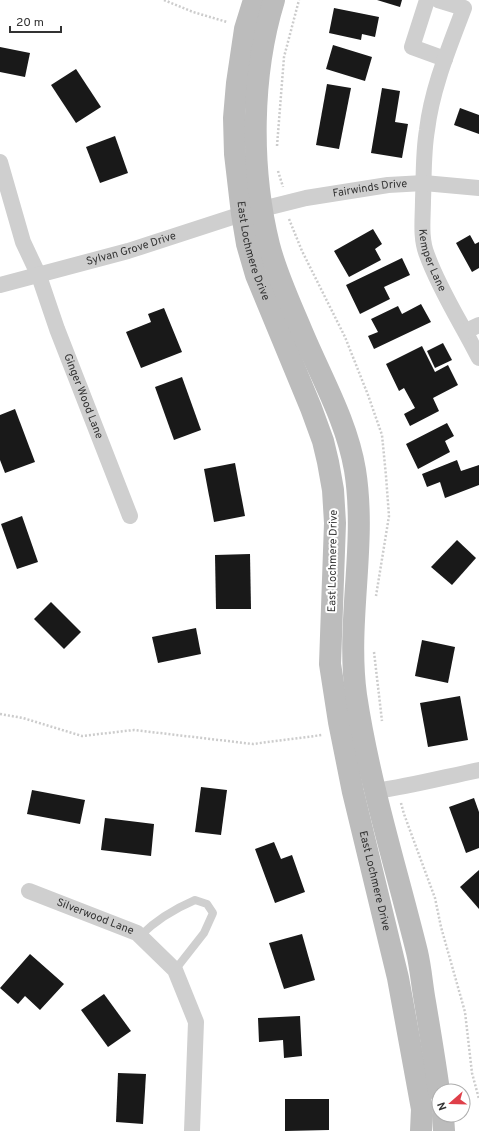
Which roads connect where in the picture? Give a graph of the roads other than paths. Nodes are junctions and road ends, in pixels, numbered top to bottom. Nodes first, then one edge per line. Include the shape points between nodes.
1 (254, 0) edge
2 (274, 0) edge
3 (427, 0) edge
4 (438, 0) edge
5 (445, 59) junction
6 (0, 162) edge
7 (424, 183) junction
8 (479, 188) edge
9 (252, 211) junction
10 (39, 276) junction
11 (0, 285) edge
12 (473, 328) edge
13 (479, 358) edge
14 (130, 516) dead end
15 (479, 770) edge
16 (376, 791) junction
17 (29, 891) dead end
18 (140, 936) junction
19 (175, 970) junction
20 (438, 1083) edge
21 (192, 1131) edge
22 (421, 1131) edge

1 - 9 street, East Lochmere Drive via 245,29 234,118 235,154
2 - 9 street, East Lochmere Drive via 261,53
3 - 5 street via 412,47
4 - 5 street, Kemper Lane via 464,8
5 - 7 street, Kemper Lane via 426,131
6 - 10 street, Ginger Wood Lane via 20,234
7 - 8 street, Fairwinds Drive
7 - 9 street, Fairwinds Drive via 354,190
7 - 12 street, Kemper Lane via 422,228 426,253 440,285
9 - 10 street, Sylvan Grove Drive
9 - 16 street, East Lochmere Drive via 270,245 282,284 341,417 355,472 358,535 353,665 362,727
9 - 22 street, East Lochmere Drive via 247,244 256,275 311,408 328,462 335,523 330,664 340,732 398,978 422,1109
10 - 11 street, Sylvan Grove Drive
10 - 14 street, Ginger Wood Lane
12 - 13 street, Kemper Lane
15 - 16 street
16 - 20 street, East Lochmere Drive via 418,956
17 - 18 street, Silverwood Lane
18 - 19 street, Silverwood Lane
18 - 19 lane via 174,909 195,900 207,904 213,913 204,933
19 - 21 street, Silverwood Lane via 196,1022

